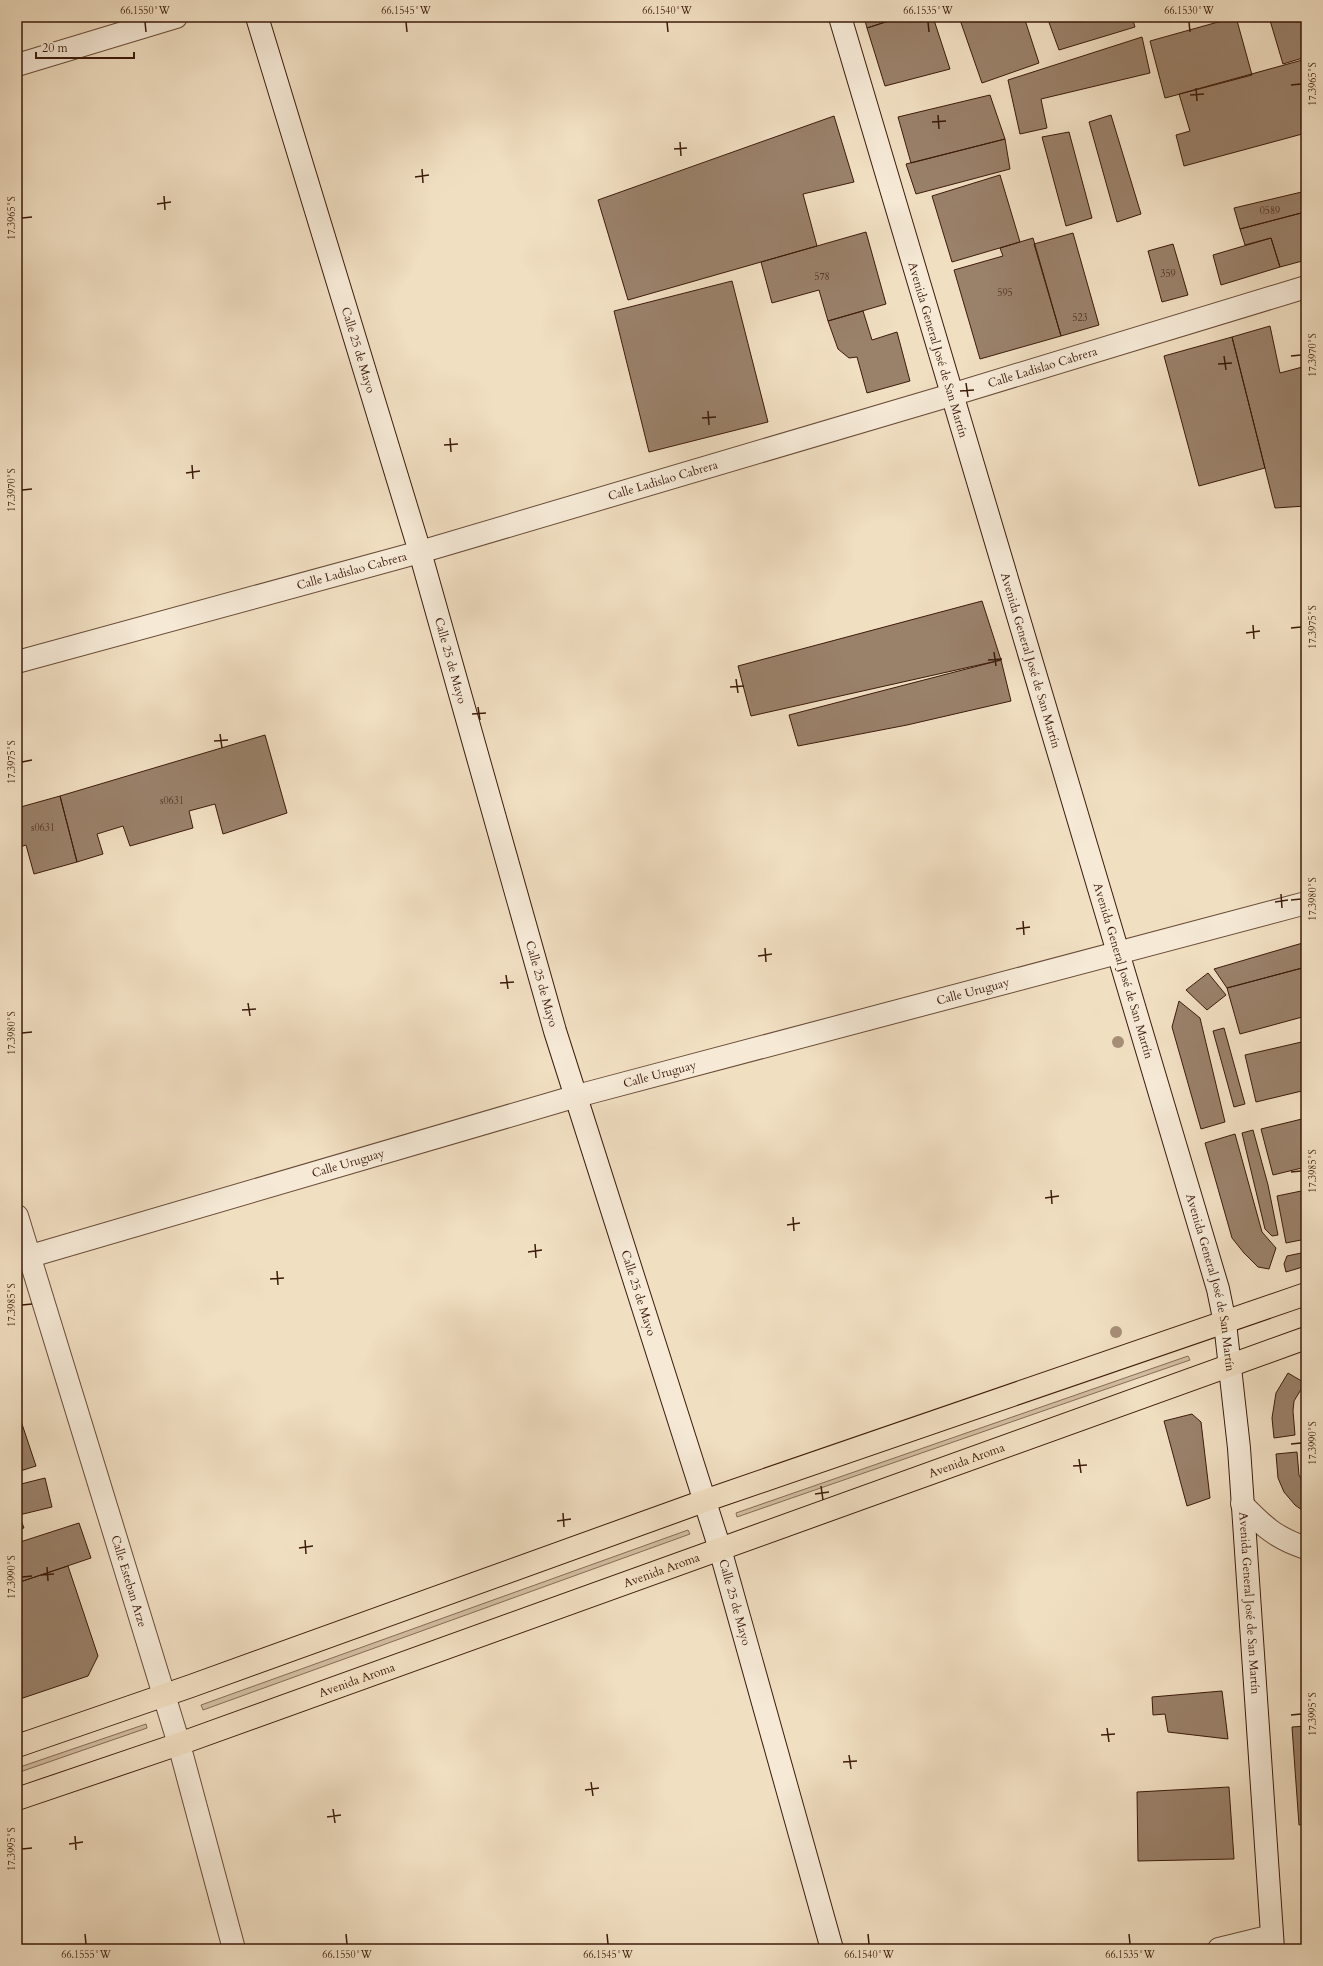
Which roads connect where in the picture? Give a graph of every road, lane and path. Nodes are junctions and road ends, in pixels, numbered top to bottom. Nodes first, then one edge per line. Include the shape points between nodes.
1 (176, 17) edge
2 (257, 17) edge
3 (840, 17) edge
4 (17, 65) edge
5 (1306, 287) edge
6 (951, 395) junction
7 (420, 552) junction
8 (17, 662) edge
9 (1306, 903) edge
10 (1119, 953) junction
11 (577, 1096) junction
12 (17, 1216) edge
13 (23, 1258) edge
14 (1306, 1294) edge
15 (1225, 1323) junction
16 (1306, 1338) edge
17 (1230, 1366) junction
18 (704, 1502) junction
19 (1242, 1504) junction
20 (1306, 1548) edge
21 (720, 1549) junction
22 (163, 1696) junction
23 (179, 1744) junction
24 (17, 1746) edge
25 (17, 1799) edge
26 (1272, 1943) edge
27 (234, 1949) edge
28 (832, 1949) edge
29 (1218, 1949) edge

1 - 4 main road
2 - 7 main road, Calle 25 de Mayo
3 - 6 main road, Avenida General José de San Martín
5 - 6 main road, Calle Ladislao Cabrera
6 - 7 main road, Calle Ladislao Cabrera
6 - 10 main road, Avenida General José de San Martín
7 - 8 main road, Calle Ladislao Cabrera
7 - 11 main road, Calle 25 de Mayo via 555,1031
9 - 10 main road, Calle Uruguay
10 - 11 main road, Calle Uruguay
10 - 15 main road, Avenida General José de San Martín via 1216,1282
11 - 13 main road, Calle Uruguay
11 - 18 main road, Calle 25 de Mayo
12 - 13 main road, Calle Esteban Arze
13 - 22 main road, Calle Esteban Arze
14 - 15 main road
15 - 17 main road, Avenida General José de San Martín
15 - 18 main road
16 - 17 main road, Avenida Aroma
17 - 19 main road, Avenida General José de San Martín
17 - 21 main road, Avenida Aroma
18 - 21 main road, Calle 25 de Mayo
18 - 22 main road
19 - 20 main road via 1266,1528 1287,1542
19 - 26 main road, Avenida General José de San Martín
21 - 23 main road, Avenida Aroma
21 - 28 main road, Calle 25 de Mayo
22 - 23 main road, Calle Esteban Arze
22 - 24 main road
23 - 25 main road, Avenida Aroma
23 - 27 main road, Calle Esteban Arze
26 - 29 main road

